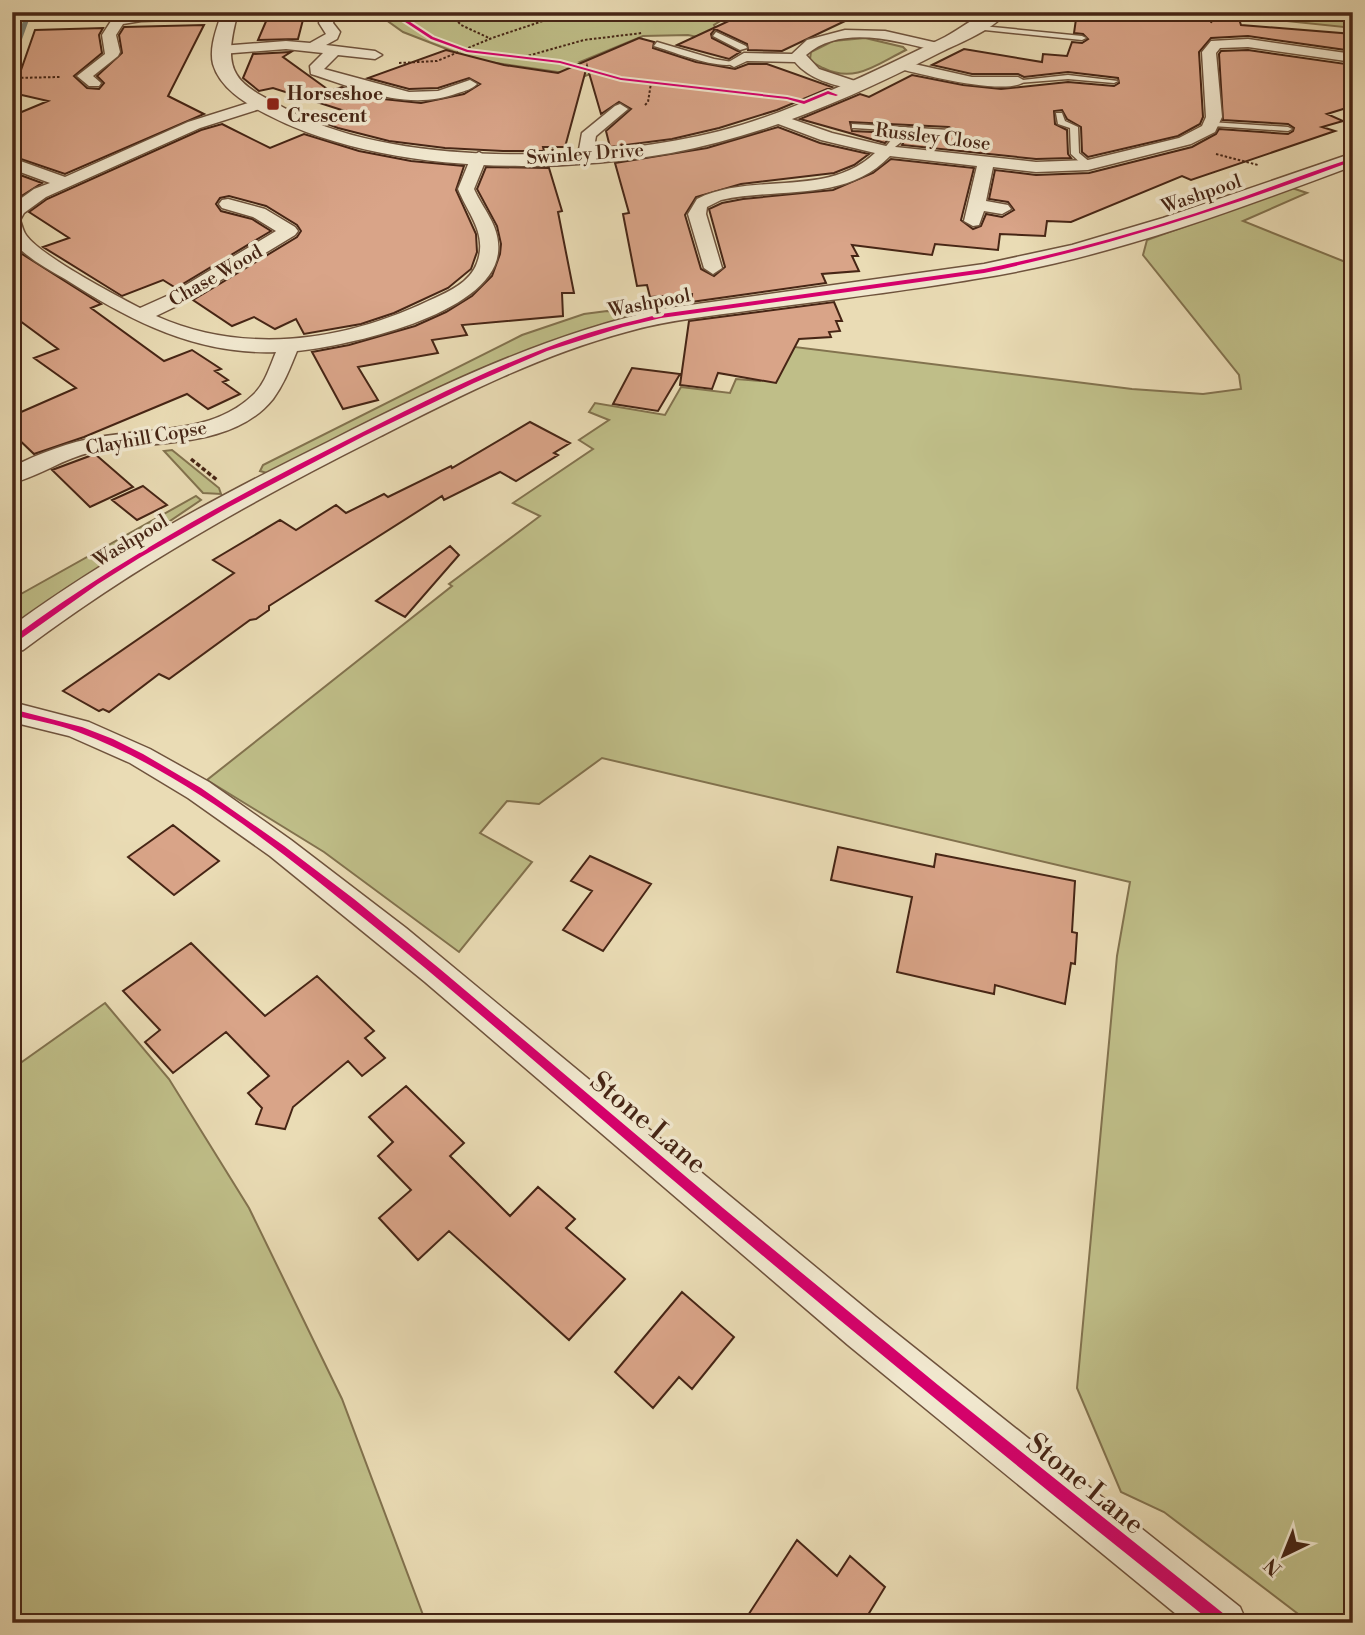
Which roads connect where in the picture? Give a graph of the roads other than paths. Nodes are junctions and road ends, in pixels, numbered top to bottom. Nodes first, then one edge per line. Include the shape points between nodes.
1 (329, 12) edge
2 (999, 12) edge
3 (230, 13) edge
4 (845, 20) dead end
5 (975, 27) junction
6 (716, 34) dead end
7 (851, 34) junction
8 (1083, 38) dead end
9 (657, 44) dead end
10 (937, 47) junction
11 (312, 48) junction
12 (221, 50) junction
13 (334, 51) junction
14 (375, 55) road end
15 (740, 56) junction
16 (799, 58) junction
17 (1353, 58) edge
18 (901, 65) junction
19 (62, 77) road end
20 (1018, 80) joint
21 (1114, 81) dead end
22 (470, 84) dead end
23 (856, 86) junction
24 (261, 104) junction
25 (620, 109) dead end
26 (1059, 115) dead end
27 (778, 119) junction
28 (1213, 124) junction
29 (855, 126) dead end
30 (905, 129) junction
31 (1288, 129) dead end
32 (949, 132) dead end
33 (886, 151) junction
34 (586, 155) junction
35 (479, 157) junction
36 (1353, 159) edge
37 (986, 162) junction
38 (12, 163) edge
39 (1088, 165) junction
40 (64, 181) junction
41 (229, 204) dead end
42 (1002, 209) dead end
43 (14, 231) edge
44 (289, 231) junction
45 (312, 231) dead end
46 (733, 253) dead end
47 (140, 316) junction
48 (289, 346) junction
49 (12, 476) edge
50 (12, 642) edge
51 (12, 712) edge
52 (1224, 1623) edge

1 - 11 street via 326,23 332,36
2 - 5 street, Swinley Drive
3 - 12 street
3 - 19 street via 120,20 109,35 111,56 89,79
4 - 7 street
5 - 8 lane
5 - 10 street, Swinley Drive
6 - 15 lane
7 - 10 street via 886,35
7 - 16 street via 810,44
9 - 15 lane via 721,63
10 - 18 street, Swinley Drive
11 - 12 street via 279,45
11 - 13 street
12 - 24 street, Swinley Drive via 221,64 229,78
13 - 14 street
13 - 22 street via 316,71 393,95 429,97
15 - 16 street
16 - 23 street via 818,72
17 - 28 street via 1248,43 1216,44 1209,59
18 - 20 street via 972,81
18 - 23 street, Swinley Drive
20 - 21 lane via 1068,77
23 - 27 street, Swinley Drive
24 - 35 street, Swinley Drive via 291,120 351,140
24 - 40 street via 203,122
25 - 34 street via 588,136
26 - 39 lane via 1061,122 1074,127 1075,154
27 - 33 street, Russley Close
27 - 34 street, Swinley Drive via 696,142
28 - 31 lane
28 - 39 street, Russley Close via 1199,136
29 - 30 lane
30 - 32 lane
30 - 33 lane
33 - 37 street, Russley Close
33 - 46 street via 866,170 838,181 707,199 697,214 711,262
34 - 35 street, Swinley Drive
35 - 48 street via 466,189 487,225 489,254 482,277 384,328
36 - 50 street, Washpool via 1127,237 1031,262 698,310 591,332 532,353 240,498 112,571
37 - 39 street, Russley Close via 1036,167
37 - 42 street via 974,213
38 - 40 street
40 - 43 street via 27,201
41 - 44 street, Chase Wood via 259,213
43 - 47 street via 71,275
44 - 45 street
44 - 47 street, Chase Wood
47 - 48 street via 221,342
48 - 49 street, Clayhill Copse via 266,393 254,405 209,427 82,447
51 - 52 street, Stone Lane via 79,729 123,748 234,813 464,993 896,1360

